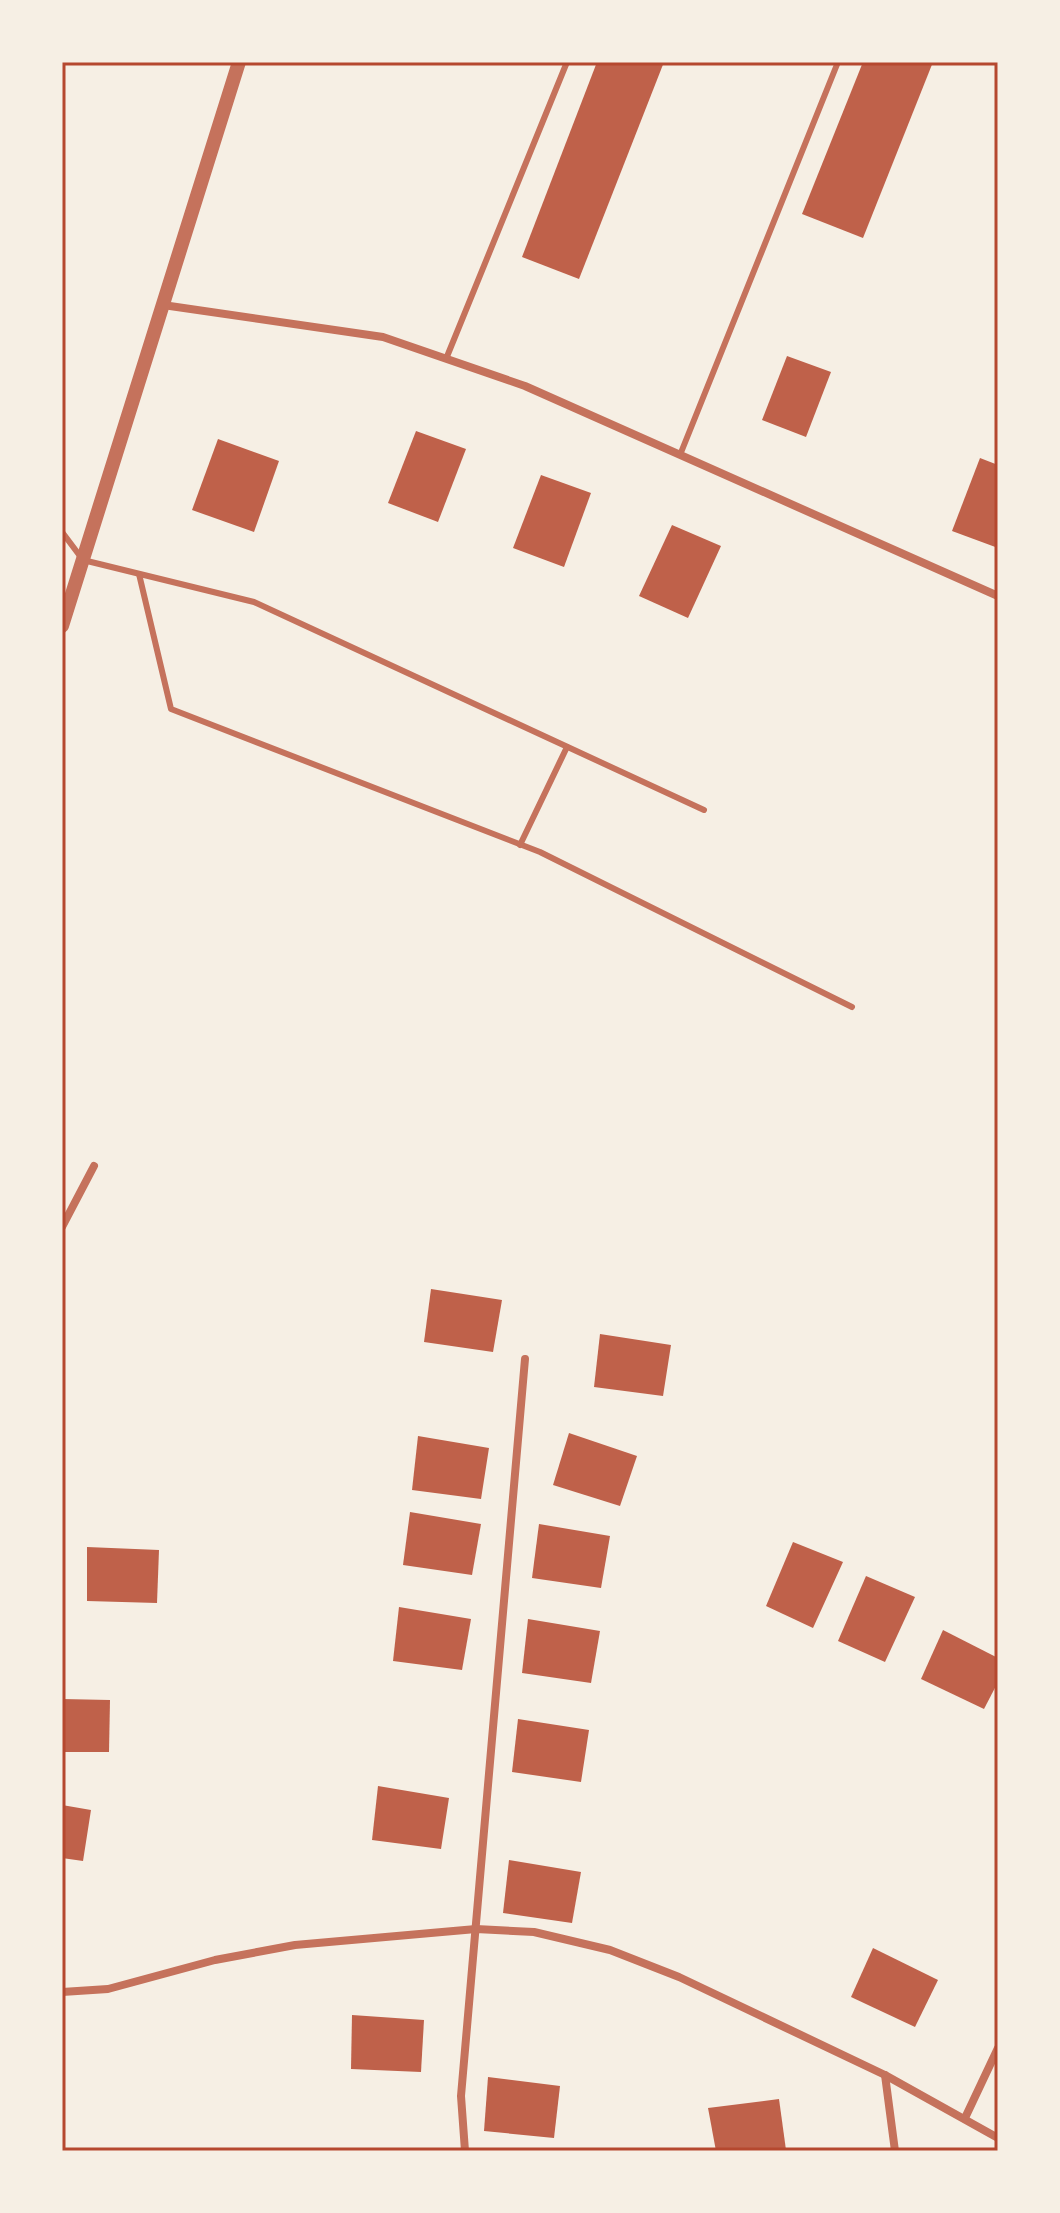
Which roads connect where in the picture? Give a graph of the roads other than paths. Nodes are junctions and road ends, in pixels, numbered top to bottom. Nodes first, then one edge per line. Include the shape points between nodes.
1 (239, 62) edge
2 (567, 62) edge
3 (838, 62) edge
4 (163, 305) junction
5 (446, 359) junction
6 (680, 455) junction
7 (62, 532) edge
8 (83, 560) junction
9 (139, 574) junction
10 (998, 596) edge
11 (62, 626) edge
12 (567, 747) junction
13 (704, 810) dead end
14 (520, 845) junction
15 (852, 1007) dead end
16 (94, 1166) dead end
17 (62, 1227) edge
18 (525, 1359) dead end
19 (476, 1929) junction
20 (62, 1992) edge
21 (998, 2048) edge
22 (885, 2075) junction
23 (965, 2118) junction
24 (998, 2138) edge
25 (465, 2151) edge
26 (895, 2151) edge

1 - 4 street
2 - 5 lane
3 - 6 lane
4 - 5 street via 383,337
4 - 8 street
5 - 6 street via 525,386
6 - 10 street
7 - 8 lane
8 - 9 lane
8 - 11 street
9 - 12 lane via 254,602
9 - 14 lane via 171,709
12 - 13 lane
12 - 14 lane
14 - 15 lane
16 - 17 street
18 - 19 street
19 - 20 street via 295,1945 108,1989
19 - 22 street via 534,1932 610,1950
19 - 25 street via 461,2096
21 - 23 street
22 - 23 street
22 - 26 street
23 - 24 street

